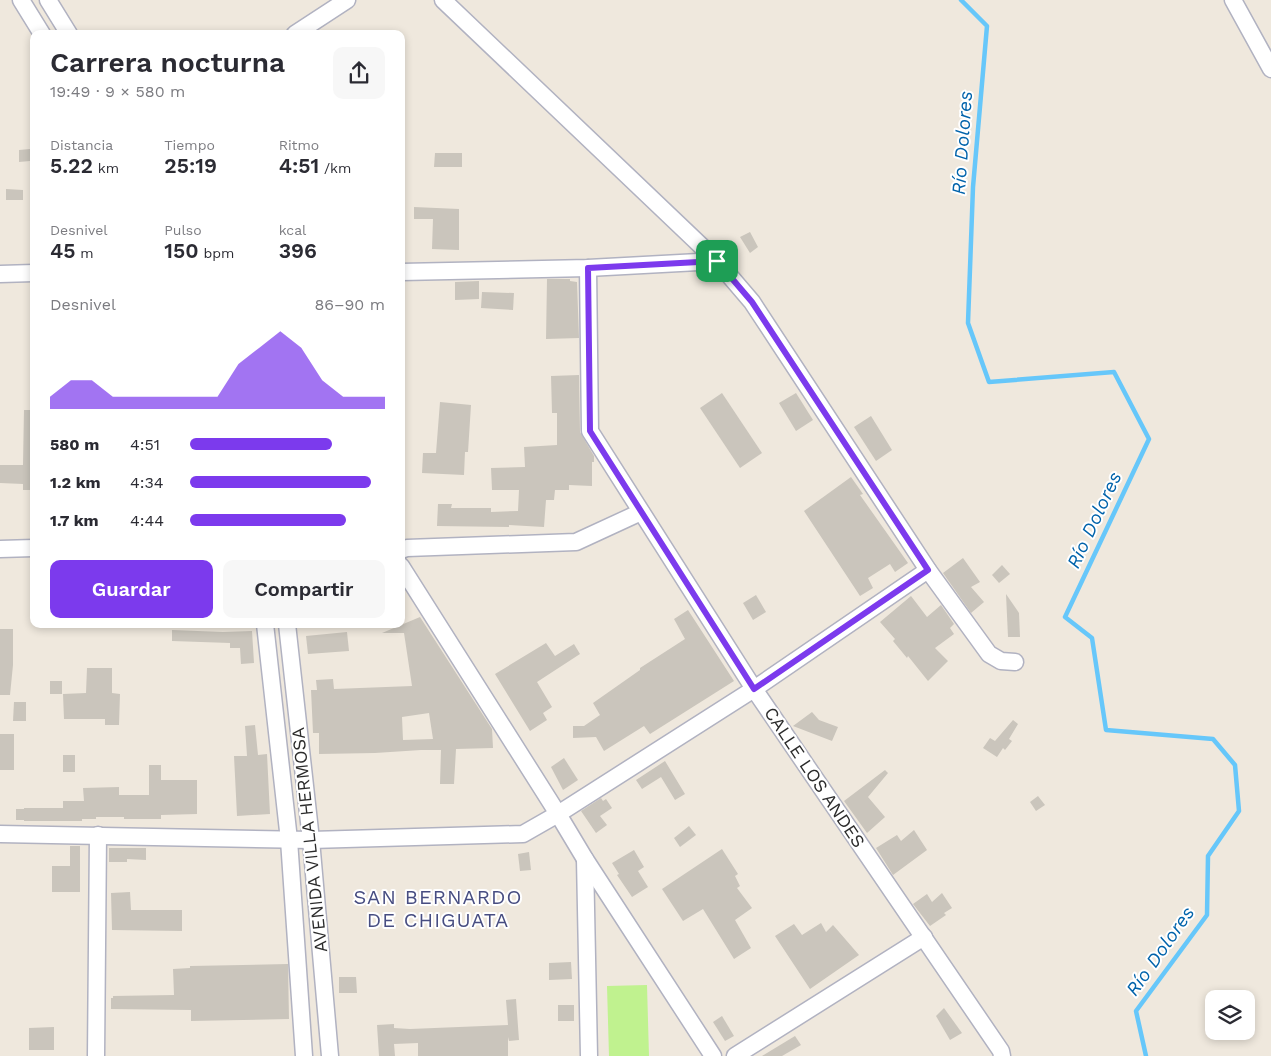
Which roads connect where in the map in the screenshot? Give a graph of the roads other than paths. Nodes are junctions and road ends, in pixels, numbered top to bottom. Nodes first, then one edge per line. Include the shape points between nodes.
1 (21, 0) edge
2 (48, 0) edge
3 (347, 0) edge
4 (443, 0) edge
5 (1233, 0) edge
6 (40, 30) edge
7 (67, 30) edge
8 (301, 30) edge
9 (1271, 69) edge
10 (717, 261) junction
11 (588, 268) junction
12 (405, 272) edge
13 (30, 273) edge
14 (0, 274) edge
15 (641, 512) junction
16 (30, 548) edge
17 (0, 549) edge
18 (405, 549) edge
19 (928, 570) junction
20 (405, 572) edge
21 (264, 628) edge
22 (287, 628) edge
23 (1014, 662) dead end
24 (754, 689) junction
25 (558, 814) junction
26 (0, 834) edge
27 (98, 835) junction
28 (289, 840) junction
29 (311, 840) junction
30 (585, 859) junction
31 (924, 937) junction
32 (96, 1056) edge
33 (304, 1056) edge
34 (330, 1056) edge
35 (589, 1056) edge
36 (713, 1056) edge
37 (736, 1056) edge
38 (1002, 1056) edge

1 - 6 street
2 - 7 street
3 - 8 street
4 - 10 street
5 - 9 street
10 - 11 street
10 - 19 street via 752,302
11 - 12 street
11 - 15 street, CALLE LOS ANDES via 590,431
13 - 14 street
15 - 18 street via 576,542
15 - 24 street, CALLE LOS ANDES
16 - 17 street
19 - 23 street via 989,654 1001,661
19 - 24 street
20 - 25 street
21 - 28 street, AVENIDA VILLA HERMOSA
22 - 29 street, AVENIDA VILLA HERMOSA
24 - 25 street
24 - 31 street, CALLE LOS ANDES
25 - 29 street via 523,834
25 - 30 street
26 - 27 street
27 - 28 street
27 - 32 street
28 - 29 street
28 - 33 street, AVENIDA VILLA HERMOSA
29 - 34 street, AVENIDA VILLA HERMOSA
30 - 35 street
30 - 36 street
31 - 37 street
31 - 38 street, CALLE LOS ANDES

